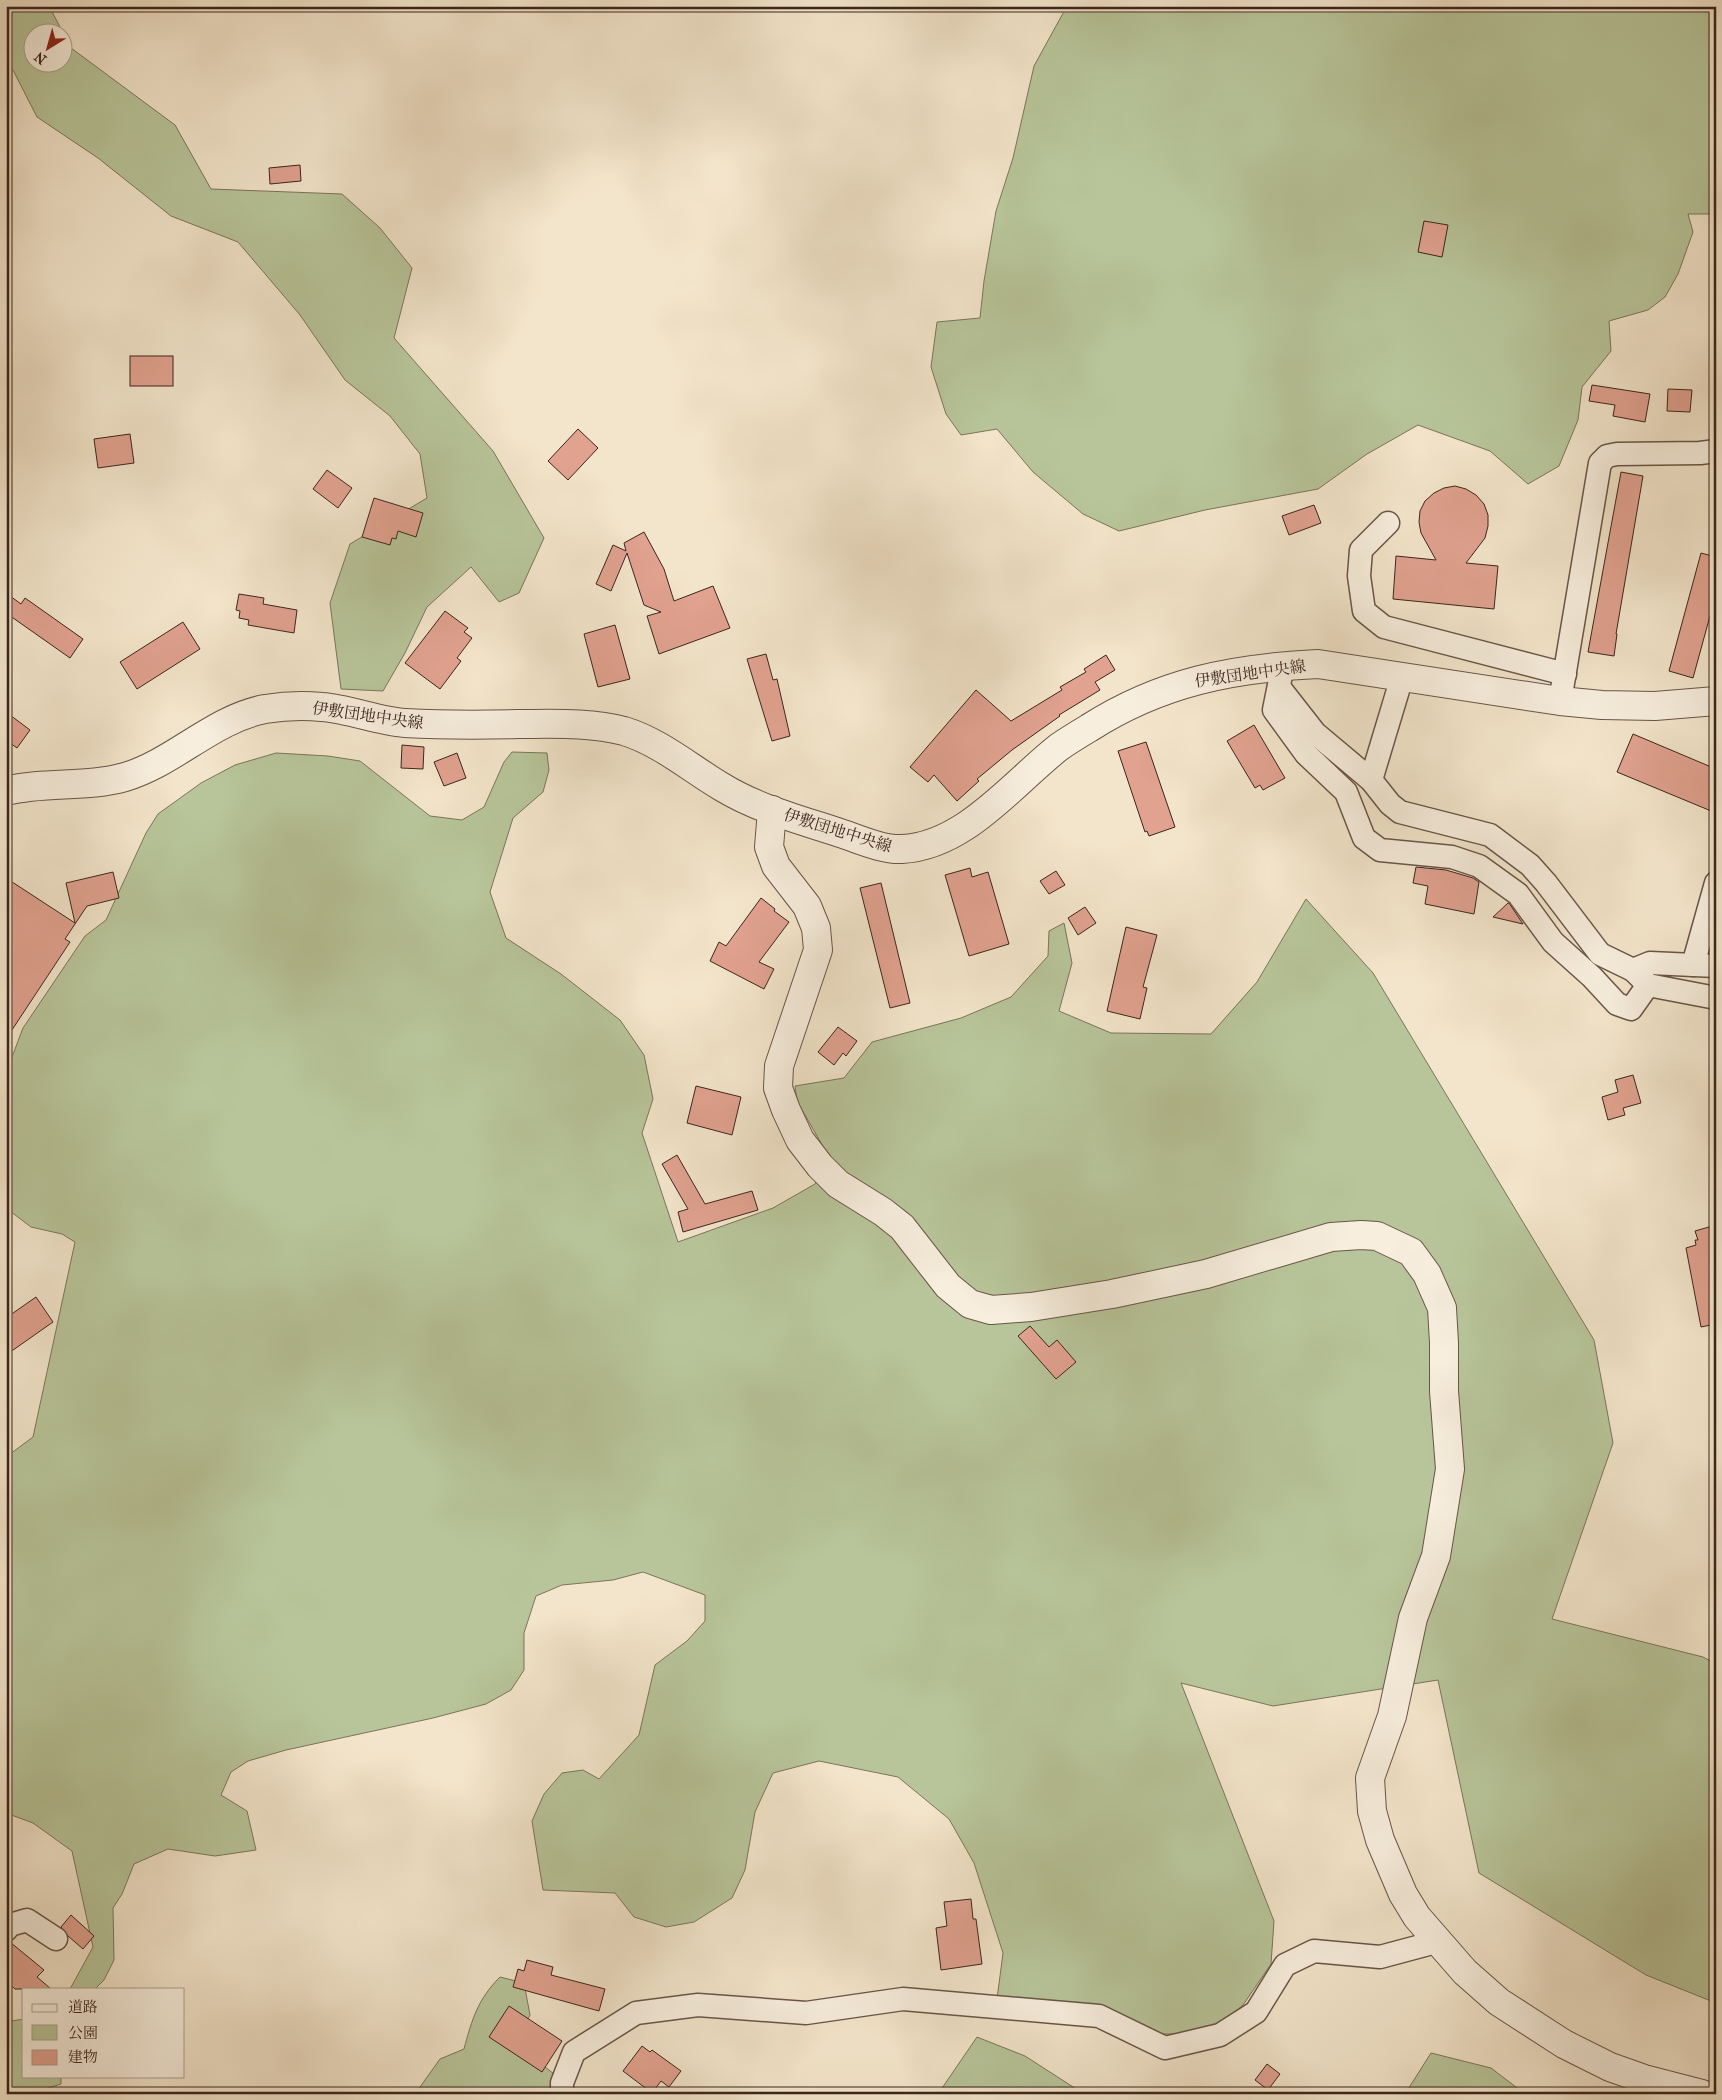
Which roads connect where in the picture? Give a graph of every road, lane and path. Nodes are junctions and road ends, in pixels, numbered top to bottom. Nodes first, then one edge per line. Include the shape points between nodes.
1 (1716, 451) edge
2 (1388, 523) dead end
3 (1565, 674) junction
4 (1281, 676) junction
5 (1402, 677) junction
6 (1560, 701) junction
7 (1716, 701) edge
8 (1371, 780) junction
9 (6, 792) edge
10 (772, 810) junction
11 (1716, 883) edge
12 (1693, 965) junction
13 (1716, 966) edge
14 (1640, 978) junction
15 (1716, 998) edge
16 (6, 1930) edge
17 (56, 1940) dead end
18 (1436, 1942) junction
19 (562, 2094) edge
20 (1702, 2094) edge

1 - 3 street via 1617,454 1607,456 1600,463
2 - 3 street via 1361,550 1359,576 1364,611 1384,627
3 - 6 street
4 - 5 street, 伊敷団地中央線 via 1318,664
4 - 8 street via 1315,733
4 - 10 street, 伊敷団地中央線 via 1232,672 1191,681 1128,705 1060,746 971,822 924,846 898,849 873,844
4 - 14 street via 1274,710 1306,754 1346,792 1364,838 1380,850 1452,857 1479,866 1518,894 1553,942 1617,1004 1631,1009
5 - 6 street, 伊敷団地中央線
5 - 8 street
6 - 7 street, 伊敷団地中央線 via 1655,706
8 - 14 street via 1400,812 1490,835 1530,865 1600,954
9 - 10 street, 伊敷団地中央線 via 126,777 154,766 235,719 263,710 300,706 324,707 398,722 551,724 594,726 624,732 656,745 723,788
10 - 18 street via 770,847 776,866 808,906 816,928 818,950 779,1066 778,1088 786,1110 800,1140 820,1166 838,1184 902,1227 948,1286 970,1304 991,1310 1021,1308 1112,1294 1206,1274 1331,1237 1361,1235 1377,1236 1410,1252 1427,1274 1442,1308 1450,1469 1436,1556 1413,1618 1392,1716 1370,1778 1372,1810 1380,1840 1403,1894
11 - 12 street
12 - 13 street
12 - 14 street via 1650,963
14 - 15 street
16 - 17 street via 10,1925 28,1920
18 - 19 street via 1380,1957 1314,1951 1285,1965 1256,2012 1220,2035 1165,2048 1099,2016 903,1999 806,2013 698,2005 636,2013 574,2052 562,2083
18 - 20 street via 1499,2002 1564,2044 1610,2067

